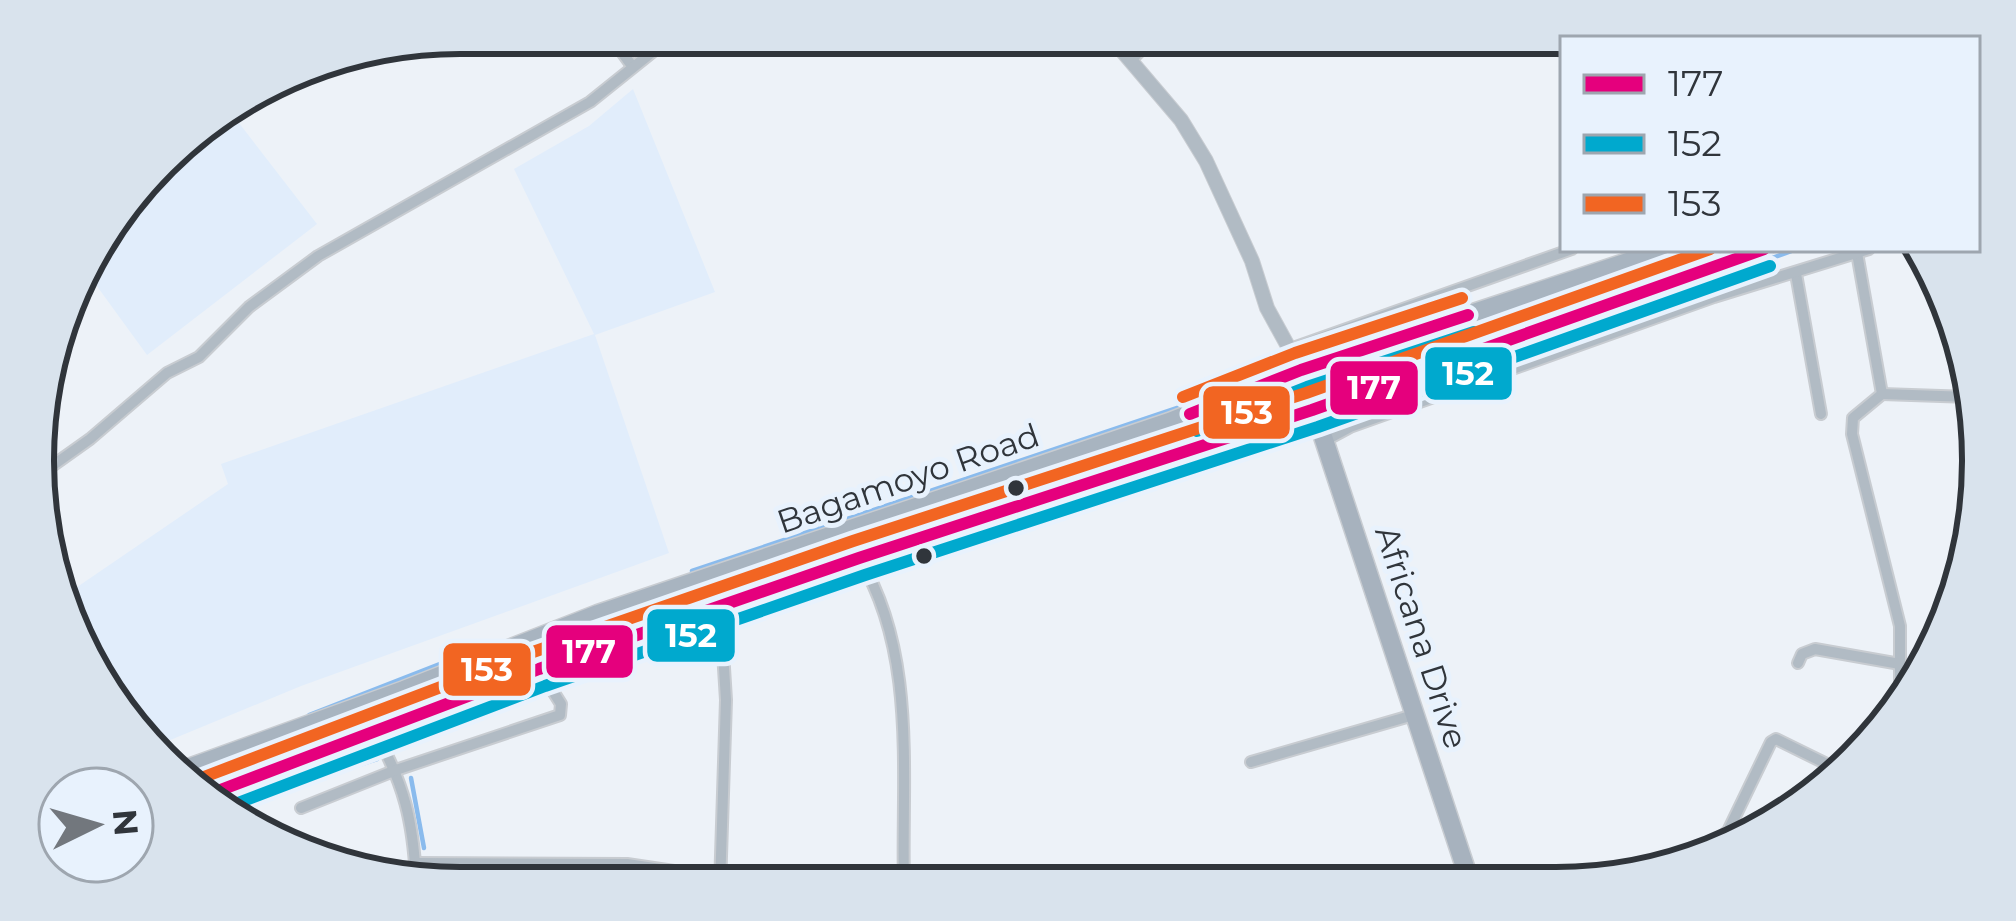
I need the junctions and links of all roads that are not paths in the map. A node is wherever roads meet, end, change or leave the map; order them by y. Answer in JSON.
{"nodes":[{"id":1,"x":1126,"y":54,"type":"edge"},
{"id":2,"x":1137,"y":54,"type":"edge"},
{"id":3,"x":624,"y":55,"type":"edge"},
{"id":4,"x":647,"y":55,"type":"edge"},
{"id":5,"x":1131,"y":60,"type":"junction"},
{"id":6,"x":632,"y":66,"type":"junction"},
{"id":7,"x":1564,"y":252,"type":"edge"},
{"id":8,"x":1658,"y":252,"type":"edge"},
{"id":9,"x":1756,"y":252,"type":"edge"},
{"id":10,"x":1860,"y":252,"type":"edge"},
{"id":11,"x":1863,"y":252,"type":"edge"},
{"id":12,"x":1796,"y":274,"type":"junction"},
{"id":13,"x":1287,"y":350,"type":"junction"},
{"id":14,"x":1301,"y":370,"type":"junction"},
{"id":15,"x":1882,"y":394,"type":"junction"},
{"id":16,"x":1957,"y":397,"type":"edge"},
{"id":17,"x":1312,"y":410,"type":"junction"},
{"id":18,"x":1821,"y":413,"type":"dead end"},
{"id":19,"x":1324,"y":441,"type":"junction"},
{"id":20,"x":54,"y":464,"type":"edge"},
{"id":21,"x":859,"y":558,"type":"junction"},
{"id":22,"x":723,"y":652,"type":"dead end"},
{"id":23,"x":1798,"y":663,"type":"dead end"},
{"id":24,"x":1900,"y":664,"type":"junction"},
{"id":25,"x":538,"y":669,"type":"junction"},
{"id":26,"x":1900,"y":674,"type":"edge"},
{"id":27,"x":1417,"y":714,"type":"junction"},
{"id":28,"x":376,"y":733,"type":"junction"},
{"id":29,"x":1251,"y":762,"type":"dead end"},
{"id":30,"x":1825,"y":763,"type":"edge"},
{"id":31,"x":193,"y":765,"type":"edge"},
{"id":32,"x":396,"y":770,"type":"junction"},
{"id":33,"x":222,"y":789,"type":"edge"},
{"id":34,"x":301,"y":808,"type":"dead end"},
{"id":35,"x":1729,"y":827,"type":"edge"},
{"id":36,"x":416,"y":862,"type":"joint"},
{"id":37,"x":643,"y":867,"type":"edge"},
{"id":38,"x":721,"y":867,"type":"edge"},
{"id":39,"x":904,"y":867,"type":"edge"},
{"id":40,"x":1465,"y":867,"type":"edge"}],
"edges":[{"from":1,"to":5,"type":"street"},
{"from":2,"to":5,"type":"street"},
{"from":3,"to":6,"type":"street"},
{"from":4,"to":6,"type":"street"},
{"from":5,"to":13,"type":"street"},
{"from":6,"to":20,"type":"street"},
{"from":7,"to":13,"type":"street"},
{"from":8,"to":14,"type":"highway","name":"Bagamoyo Road"},
{"from":9,"to":17,"type":"highway","name":"Bagamoyo Road"},
{"from":10,"to":12,"type":"street"},
{"from":11,"to":15,"type":"street"},
{"from":12,"to":18,"type":"street"},
{"from":12,"to":19,"type":"street"},
{"from":13,"to":14,"type":"street"},
{"from":14,"to":17,"type":"main road","name":"Africana Drive"},
{"from":14,"to":31,"type":"highway","name":"Bagamoyo Road"},
{"from":15,"to":16,"type":"street"},
{"from":15,"to":24,"type":"street"},
{"from":17,"to":19,"type":"main road","name":"Africana Drive"},
{"from":17,"to":21,"type":"highway","name":"Bagamoyo Road"},
{"from":19,"to":27,"type":"main road","name":"Africana Drive"},
{"from":21,"to":25,"type":"highway","name":"Bagamoyo Road"},
{"from":21,"to":39,"type":"street"},
{"from":22,"to":38,"type":"street"},
{"from":23,"to":24,"type":"street"},
{"from":24,"to":26,"type":"street"},
{"from":25,"to":28,"type":"highway","name":"Bagamoyo Road"},
{"from":25,"to":32,"type":"street"},
{"from":27,"to":29,"type":"street"},
{"from":27,"to":40,"type":"main road","name":"Africana Drive"},
{"from":28,"to":32,"type":"street"},
{"from":28,"to":33,"type":"highway","name":"Bagamoyo Road"},
{"from":30,"to":35,"type":"street"},
{"from":32,"to":34,"type":"street"},
{"from":32,"to":36,"type":"street"},
{"from":36,"to":37,"type":"street"}]}
